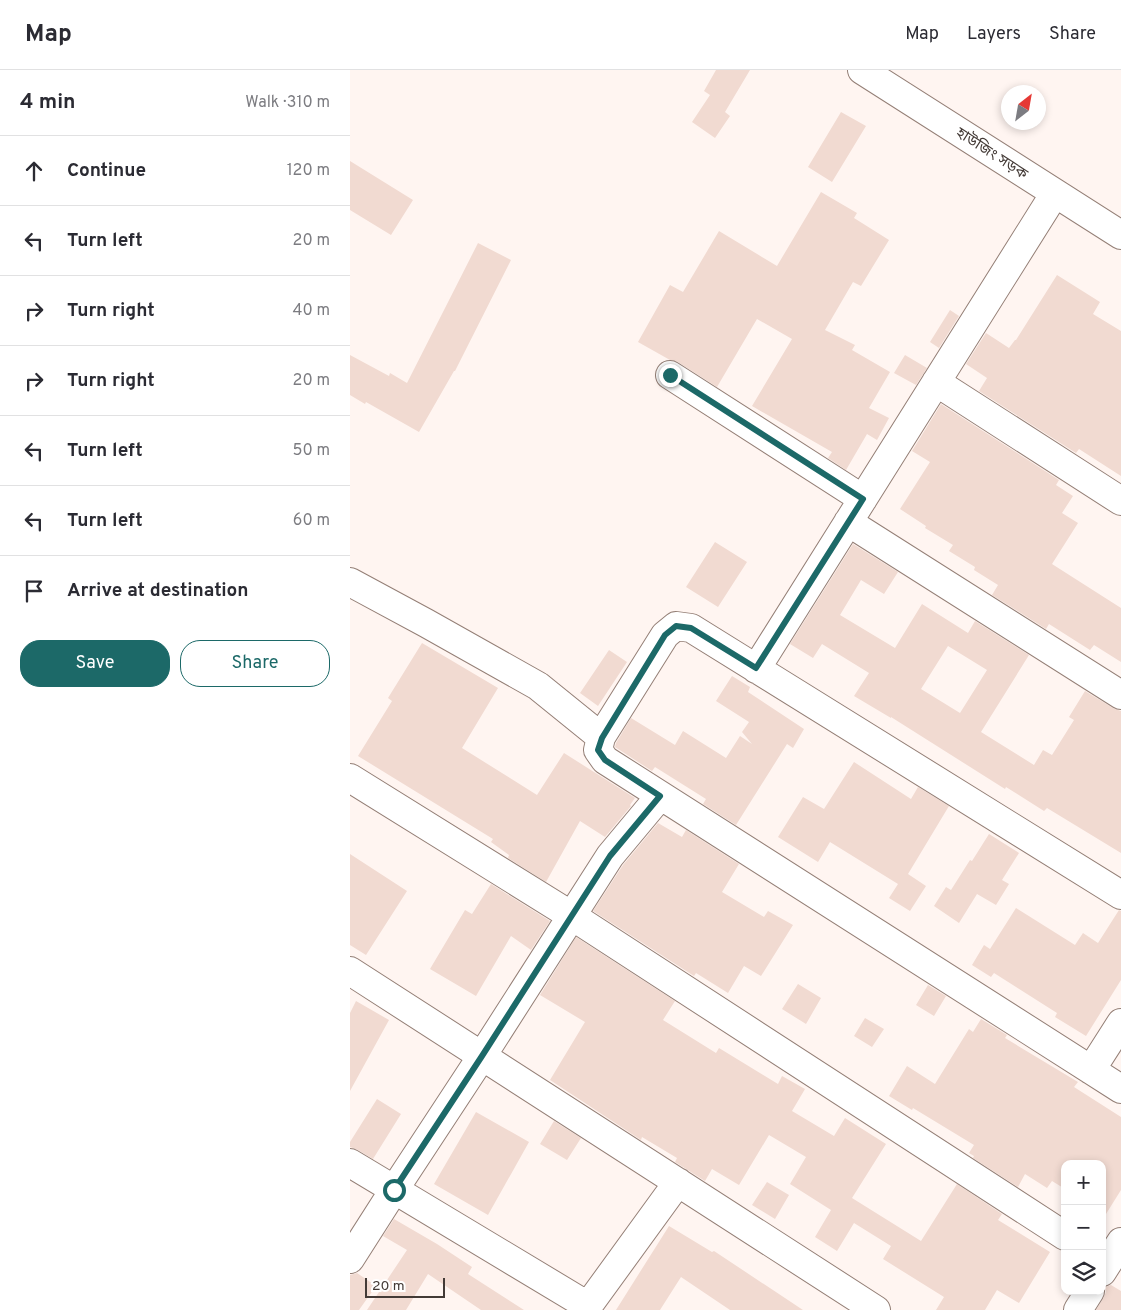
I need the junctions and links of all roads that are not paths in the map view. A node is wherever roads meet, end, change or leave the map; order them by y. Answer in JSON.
{"nodes":[{"id":1,"x":862,"y":70,"type":"edge"},
{"id":2,"x":1055,"y":193,"type":"junction"},
{"id":3,"x":1121,"y":235,"type":"edge"},
{"id":4,"x":670,"y":375,"type":"dead end"},
{"id":5,"x":936,"y":382,"type":"junction"},
{"id":6,"x":863,"y":499,"type":"junction"},
{"id":7,"x":1121,"y":501,"type":"edge"},
{"id":8,"x":848,"y":522,"type":"junction"},
{"id":9,"x":350,"y":582,"type":"edge"},
{"id":10,"x":756,"y":668,"type":"junction"},
{"id":11,"x":1121,"y":694,"type":"edge"},
{"id":12,"x":602,"y":738,"type":"junction"},
{"id":13,"x":350,"y":778,"type":"edge"},
{"id":14,"x":660,"y":796,"type":"junction"},
{"id":15,"x":1121,"y":895,"type":"edge"},
{"id":16,"x":572,"y":916,"type":"junction"},
{"id":17,"x":350,"y":971,"type":"edge"},
{"id":18,"x":1121,"y":1023,"type":"edge"},
{"id":19,"x":482,"y":1056,"type":"junction"},
{"id":20,"x":1091,"y":1070,"type":"junction"},
{"id":21,"x":1121,"y":1089,"type":"edge"},
{"id":22,"x":350,"y":1163,"type":"edge"},
{"id":23,"x":678,"y":1182,"type":"junction"},
{"id":24,"x":394,"y":1190,"type":"junction"},
{"id":25,"x":1061,"y":1233,"type":"edge"},
{"id":26,"x":350,"y":1259,"type":"edge"},
{"id":27,"x":1087,"y":1295,"type":"edge"},
{"id":28,"x":586,"y":1308,"type":"edge"},
{"id":29,"x":876,"y":1310,"type":"edge"},
{"id":30,"x":1078,"y":1310,"type":"edge"}],
"edges":[{"from":1,"to":2,"type":"street","name":"হাউজিং সড়ক"},
{"from":2,"to":3,"type":"street","name":"হাউজিং সড়ক"},
{"from":2,"to":5,"type":"street"},
{"from":4,"to":6,"type":"street"},
{"from":5,"to":6,"type":"street"},
{"from":5,"to":7,"type":"street"},
{"from":6,"to":8,"type":"street"},
{"from":8,"to":10,"type":"street"},
{"from":8,"to":11,"type":"street"},
{"from":9,"to":12,"type":"street"},
{"from":10,"to":12,"type":"street"},
{"from":10,"to":15,"type":"street"},
{"from":12,"to":14,"type":"street"},
{"from":13,"to":16,"type":"street"},
{"from":14,"to":16,"type":"street"},
{"from":14,"to":20,"type":"street"},
{"from":16,"to":19,"type":"street"},
{"from":16,"to":25,"type":"street"},
{"from":17,"to":19,"type":"street"},
{"from":18,"to":20,"type":"street"},
{"from":19,"to":23,"type":"street"},
{"from":19,"to":24,"type":"street"},
{"from":20,"to":21,"type":"street"},
{"from":22,"to":24,"type":"street"},
{"from":23,"to":28,"type":"street"},
{"from":23,"to":29,"type":"street"},
{"from":24,"to":26,"type":"street"},
{"from":24,"to":28,"type":"street"},
{"from":27,"to":30,"type":"street"}]}
